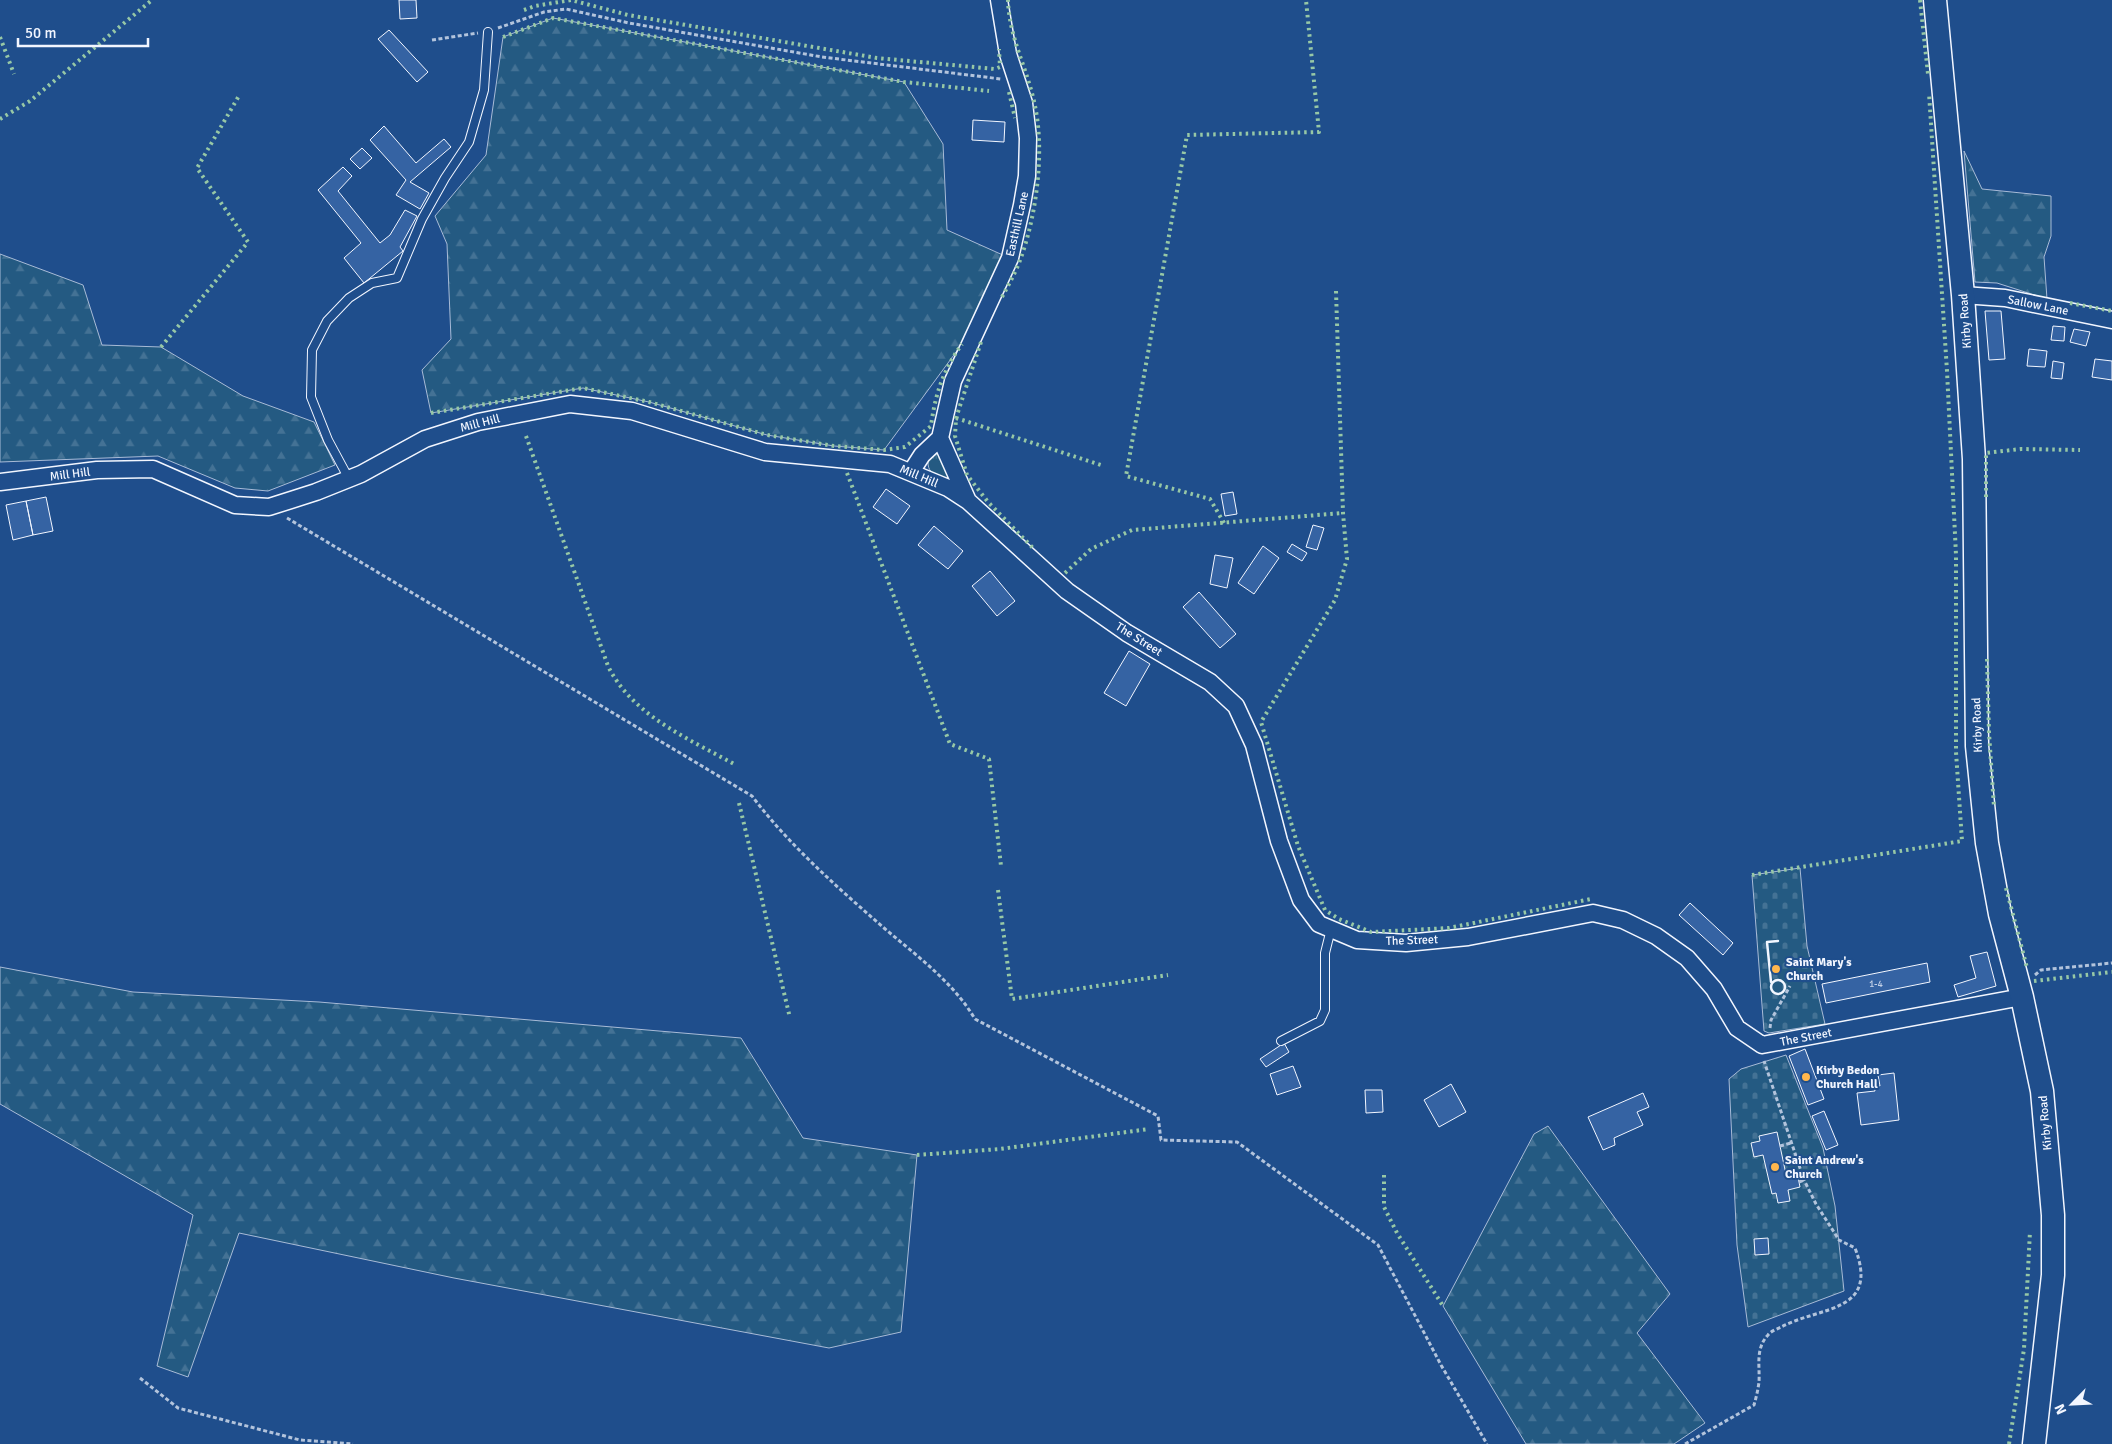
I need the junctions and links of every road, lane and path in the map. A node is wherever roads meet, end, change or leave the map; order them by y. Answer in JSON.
{"nodes":[{"id":1,"x":999,"y":0,"type":"edge"},
{"id":2,"x":1935,"y":0,"type":"edge"},
{"id":3,"x":488,"y":32,"type":"junction"},
{"id":4,"x":432,"y":40,"type":"dead end"},
{"id":5,"x":1016,"y":81,"type":"junction"},
{"id":6,"x":1963,"y":295,"type":"junction"},
{"id":7,"x":2112,"y":320,"type":"edge"},
{"id":8,"x":940,"y":438,"type":"junction"},
{"id":9,"x":911,"y":472,"type":"junction"},
{"id":10,"x":350,"y":479,"type":"junction"},
{"id":11,"x":0,"y":482,"type":"edge"},
{"id":12,"x":968,"y":501,"type":"junction"},
{"id":13,"x":269,"y":507,"type":"junction"},
{"id":14,"x":1331,"y":929,"type":"junction"},
{"id":15,"x":2112,"y":963,"type":"edge"},
{"id":16,"x":1790,"y":986,"type":"dead end"},
{"id":17,"x":2020,"y":989,"type":"junction"},
{"id":18,"x":1281,"y":1041,"type":"dead end"},
{"id":19,"x":1766,"y":1044,"type":"junction"},
{"id":20,"x":1791,"y":1143,"type":"junction"},
{"id":21,"x":1780,"y":1146,"type":"dead end"},
{"id":22,"x":1804,"y":1180,"type":"junction"},
{"id":23,"x":1799,"y":1182,"type":"dead end"},
{"id":24,"x":140,"y":1378,"type":"dead end"},
{"id":25,"x":353,"y":1444,"type":"edge"},
{"id":26,"x":1487,"y":1444,"type":"edge"},
{"id":27,"x":1685,"y":1444,"type":"edge"},
{"id":28,"x":2034,"y":1444,"type":"edge"}],
"edges":[{"from":1,"to":5,"type":"street","name":"Easthill Lane"},
{"from":2,"to":6,"type":"street","name":"Kirby Road"},
{"from":3,"to":4,"type":"path"},
{"from":3,"to":5,"type":"path"},
{"from":3,"to":10,"type":"lane"},
{"from":5,"to":8,"type":"street","name":"Easthill Lane"},
{"from":6,"to":7,"type":"street","name":"Sallow Lane"},
{"from":6,"to":17,"type":"street","name":"Kirby Road"},
{"from":8,"to":9,"type":"street"},
{"from":8,"to":12,"type":"street"},
{"from":9,"to":10,"type":"street","name":"Mill Hill"},
{"from":9,"to":12,"type":"street","name":"Mill Hill"},
{"from":10,"to":13,"type":"street","name":"Mill Hill"},
{"from":11,"to":13,"type":"street","name":"Mill Hill"},
{"from":12,"to":14,"type":"street","name":"The Street"},
{"from":13,"to":26,"type":"path"},
{"from":14,"to":18,"type":"lane"},
{"from":14,"to":19,"type":"street","name":"The Street"},
{"from":15,"to":17,"type":"path"},
{"from":16,"to":19,"type":"path"},
{"from":17,"to":19,"type":"street","name":"The Street"},
{"from":17,"to":28,"type":"street","name":"Kirby Road"},
{"from":19,"to":20,"type":"path"},
{"from":20,"to":21,"type":"path"},
{"from":20,"to":22,"type":"path"},
{"from":22,"to":23,"type":"path"},
{"from":22,"to":27,"type":"path"},
{"from":24,"to":25,"type":"path"}]}
